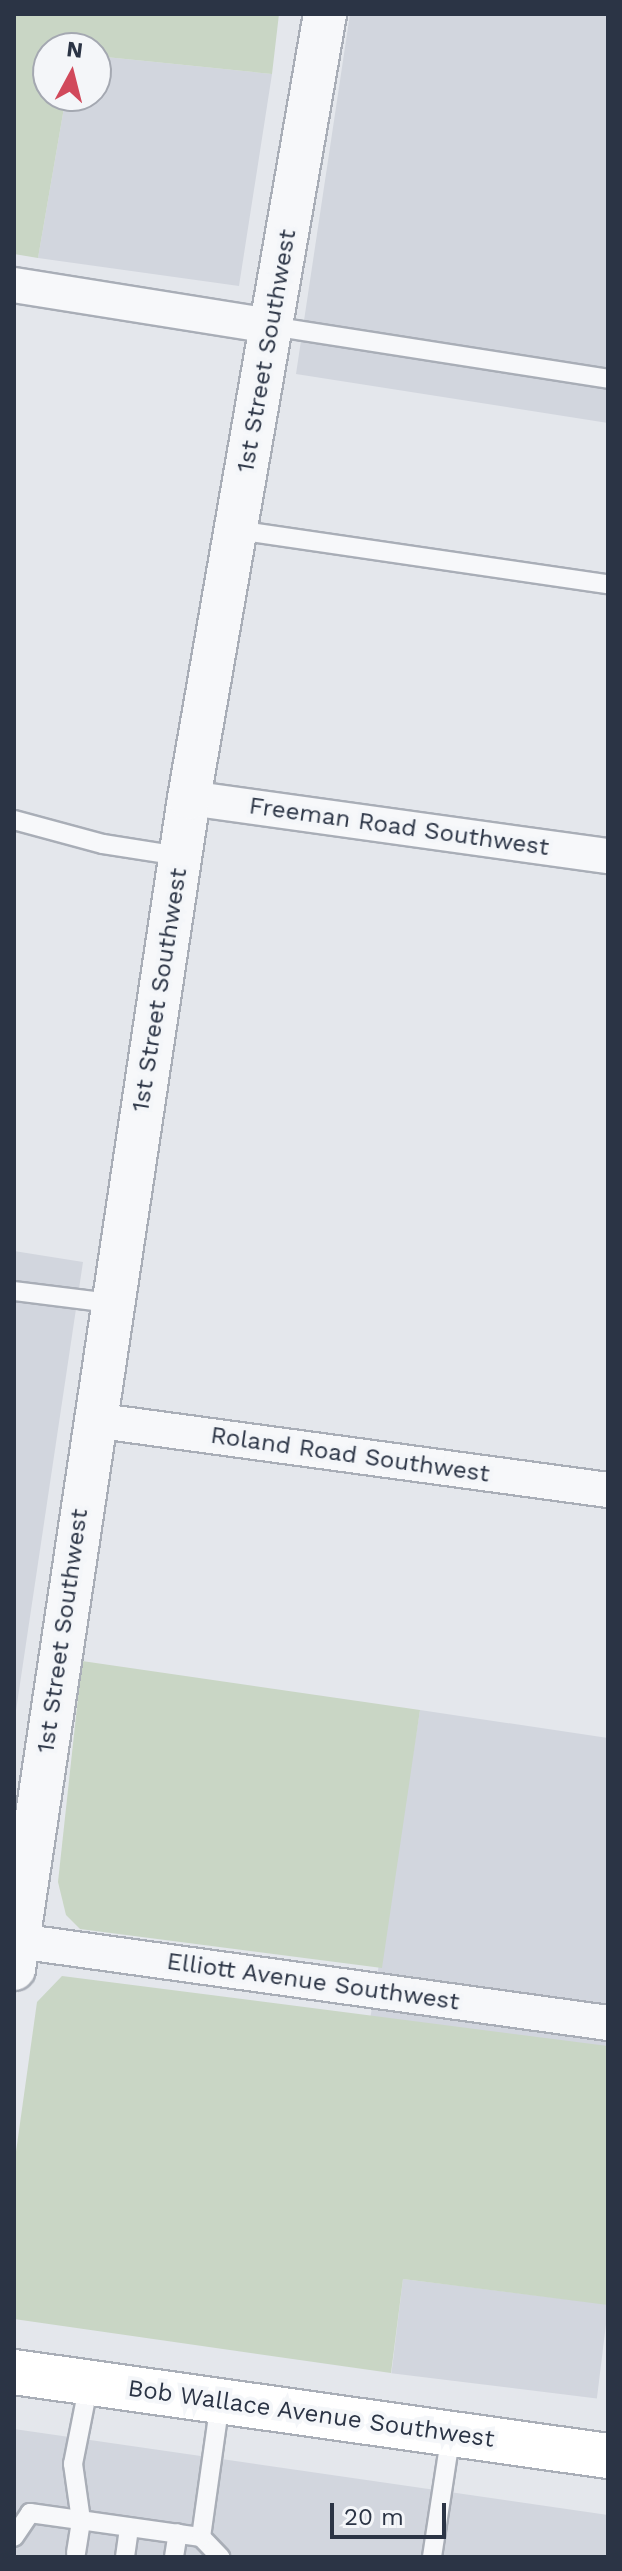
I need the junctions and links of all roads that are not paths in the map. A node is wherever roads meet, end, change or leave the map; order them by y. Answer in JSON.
{"nodes":[{"id":1,"x":325,"y":14,"type":"edge"},
{"id":2,"x":14,"y":285,"type":"edge"},
{"id":3,"x":271,"y":326,"type":"junction"},
{"id":4,"x":608,"y":379,"type":"edge"},
{"id":5,"x":236,"y":530,"type":"junction"},
{"id":6,"x":608,"y":584,"type":"edge"},
{"id":7,"x":189,"y":798,"type":"junction"},
{"id":8,"x":14,"y":820,"type":"edge"},
{"id":9,"x":180,"y":856,"type":"junction"},
{"id":10,"x":608,"y":856,"type":"edge"},
{"id":11,"x":14,"y":1291,"type":"edge"},
{"id":12,"x":111,"y":1303,"type":"junction"},
{"id":13,"x":93,"y":1420,"type":"junction"},
{"id":14,"x":608,"y":1490,"type":"edge"},
{"id":15,"x":16,"y":1955,"type":"edge"},
{"id":16,"x":608,"y":2023,"type":"edge"},
{"id":17,"x":14,"y":2372,"type":"edge"},
{"id":18,"x":89,"y":2383,"type":"junction"},
{"id":19,"x":220,"y":2400,"type":"junction"},
{"id":20,"x":451,"y":2433,"type":"junction"},
{"id":21,"x":608,"y":2456,"type":"edge"},
{"id":22,"x":81,"y":2520,"type":"junction"},
{"id":23,"x":129,"y":2527,"type":"junction"},
{"id":24,"x":178,"y":2533,"type":"junction"},
{"id":25,"x":14,"y":2537,"type":"edge"},
{"id":26,"x":201,"y":2537,"type":"junction"},
{"id":27,"x":76,"y":2553,"type":"dead end"},
{"id":28,"x":125,"y":2557,"type":"edge"},
{"id":29,"x":174,"y":2557,"type":"edge"},
{"id":30,"x":220,"y":2557,"type":"edge"},
{"id":31,"x":432,"y":2557,"type":"edge"}],
"edges":[{"from":1,"to":3,"type":"street","name":"1st Street Southwest"},
{"from":2,"to":3,"type":"street"},
{"from":3,"to":4,"type":"lane"},
{"from":3,"to":5,"type":"street","name":"1st Street Southwest"},
{"from":5,"to":6,"type":"lane"},
{"from":5,"to":7,"type":"street","name":"1st Street Southwest"},
{"from":7,"to":9,"type":"street","name":"1st Street Southwest"},
{"from":7,"to":10,"type":"street","name":"Freeman Road Southwest"},
{"from":8,"to":9,"type":"lane"},
{"from":9,"to":12,"type":"street","name":"1st Street Southwest"},
{"from":11,"to":12,"type":"lane"},
{"from":12,"to":13,"type":"street","name":"1st Street Southwest"},
{"from":13,"to":14,"type":"street","name":"Roland Road Southwest"},
{"from":13,"to":15,"type":"street","name":"1st Street Southwest"},
{"from":15,"to":16,"type":"street","name":"Elliott Avenue Southwest"},
{"from":17,"to":18,"type":"main road","name":"Bob Wallace Avenue Southwest"},
{"from":18,"to":19,"type":"main road","name":"Bob Wallace Avenue Southwest"},
{"from":18,"to":22,"type":"lane"},
{"from":19,"to":20,"type":"main road","name":"Bob Wallace Avenue Southwest"},
{"from":19,"to":26,"type":"lane"},
{"from":20,"to":21,"type":"main road","name":"Bob Wallace Avenue Southwest"},
{"from":20,"to":31,"type":"lane"},
{"from":22,"to":23,"type":"lane"},
{"from":22,"to":25,"type":"lane"},
{"from":22,"to":27,"type":"lane"},
{"from":23,"to":24,"type":"lane"},
{"from":23,"to":28,"type":"lane"},
{"from":24,"to":26,"type":"lane"},
{"from":24,"to":29,"type":"lane"},
{"from":26,"to":30,"type":"lane"}]}
